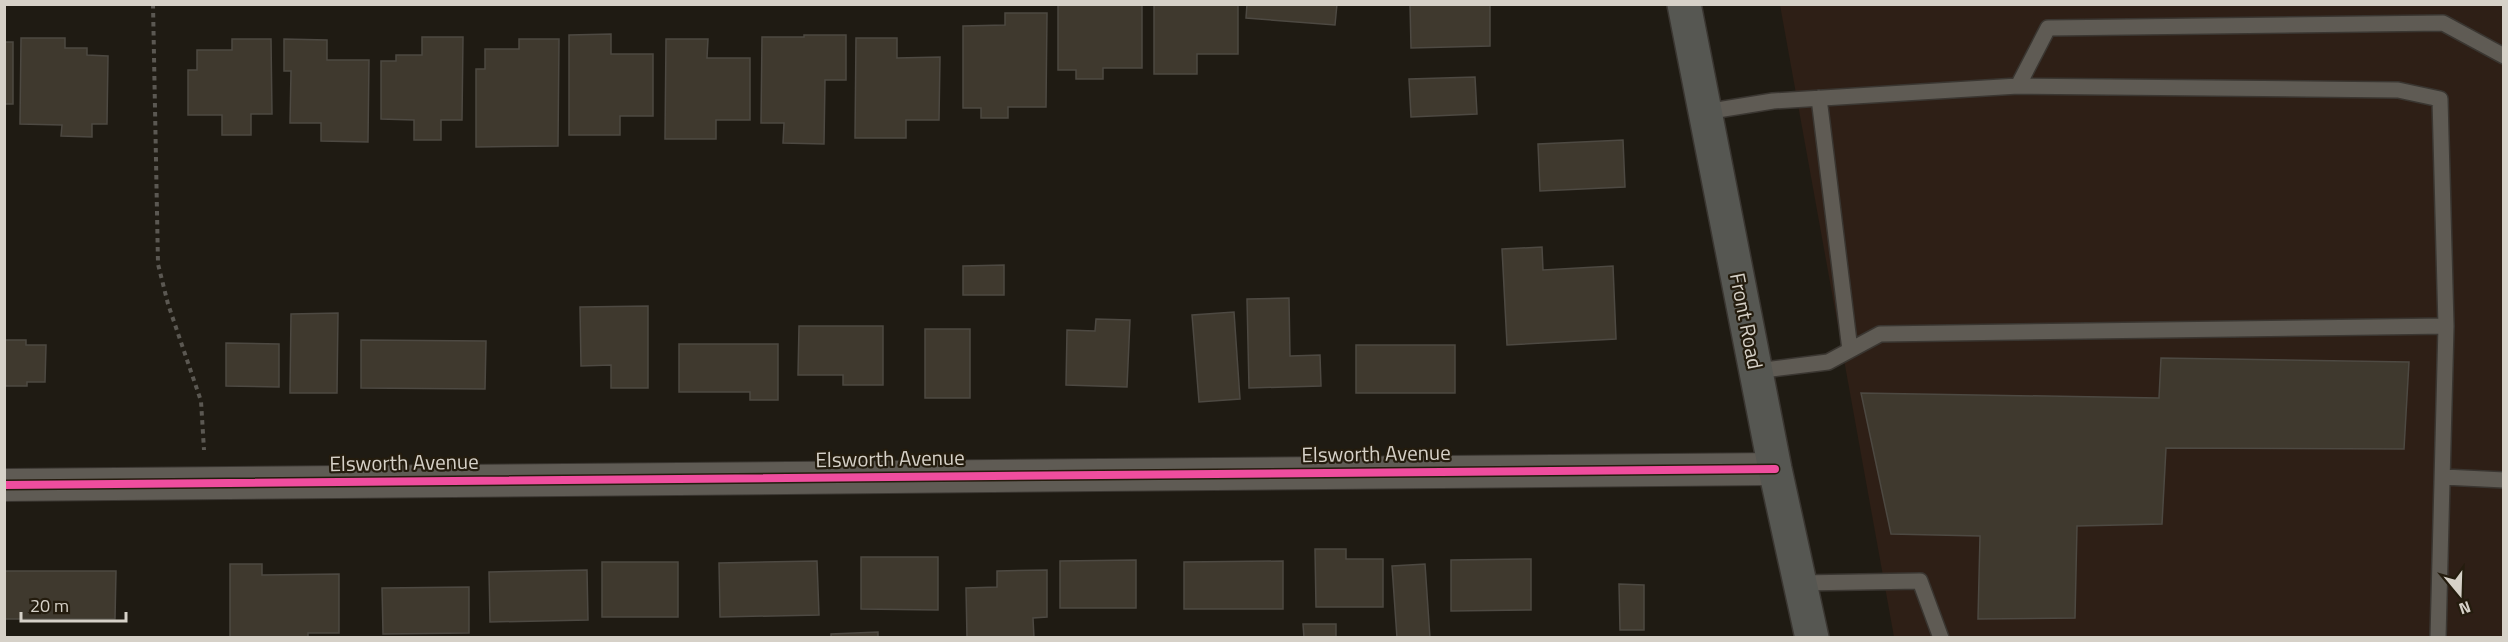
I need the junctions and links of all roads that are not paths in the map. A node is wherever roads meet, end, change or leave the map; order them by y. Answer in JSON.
{"nodes":[{"id":1,"x":1684,"y":4,"type":"edge"},
{"id":2,"x":2504,"y":56,"type":"edge"},
{"id":3,"x":2018,"y":86,"type":"junction"},
{"id":4,"x":1819,"y":98,"type":"junction"},
{"id":5,"x":1705,"y":112,"type":"junction"},
{"id":6,"x":2446,"y":326,"type":"junction"},
{"id":7,"x":1850,"y":350,"type":"junction"},
{"id":8,"x":1756,"y":371,"type":"junction"},
{"id":9,"x":1775,"y":469,"type":"junction"},
{"id":10,"x":2444,"y":477,"type":"junction"},
{"id":11,"x":2504,"y":480,"type":"edge"},
{"id":12,"x":4,"y":485,"type":"edge"},
{"id":13,"x":1800,"y":583,"type":"junction"},
{"id":14,"x":1812,"y":638,"type":"edge"},
{"id":15,"x":1941,"y":638,"type":"edge"},
{"id":16,"x":2438,"y":638,"type":"edge"}],
"edges":[{"from":1,"to":5,"type":"main road","name":"Front Road"},
{"from":2,"to":3,"type":"lane"},
{"from":3,"to":4,"type":"lane"},
{"from":3,"to":6,"type":"lane"},
{"from":4,"to":5,"type":"lane"},
{"from":4,"to":7,"type":"lane"},
{"from":5,"to":8,"type":"main road","name":"Front Road"},
{"from":6,"to":7,"type":"lane"},
{"from":6,"to":10,"type":"lane"},
{"from":7,"to":8,"type":"lane"},
{"from":8,"to":9,"type":"main road","name":"Front Road"},
{"from":9,"to":12,"type":"street","name":"Elsworth Avenue"},
{"from":9,"to":13,"type":"main road","name":"Front Road"},
{"from":10,"to":11,"type":"lane"},
{"from":10,"to":16,"type":"lane"},
{"from":13,"to":14,"type":"main road","name":"Front Road"},
{"from":13,"to":15,"type":"lane"}]}
